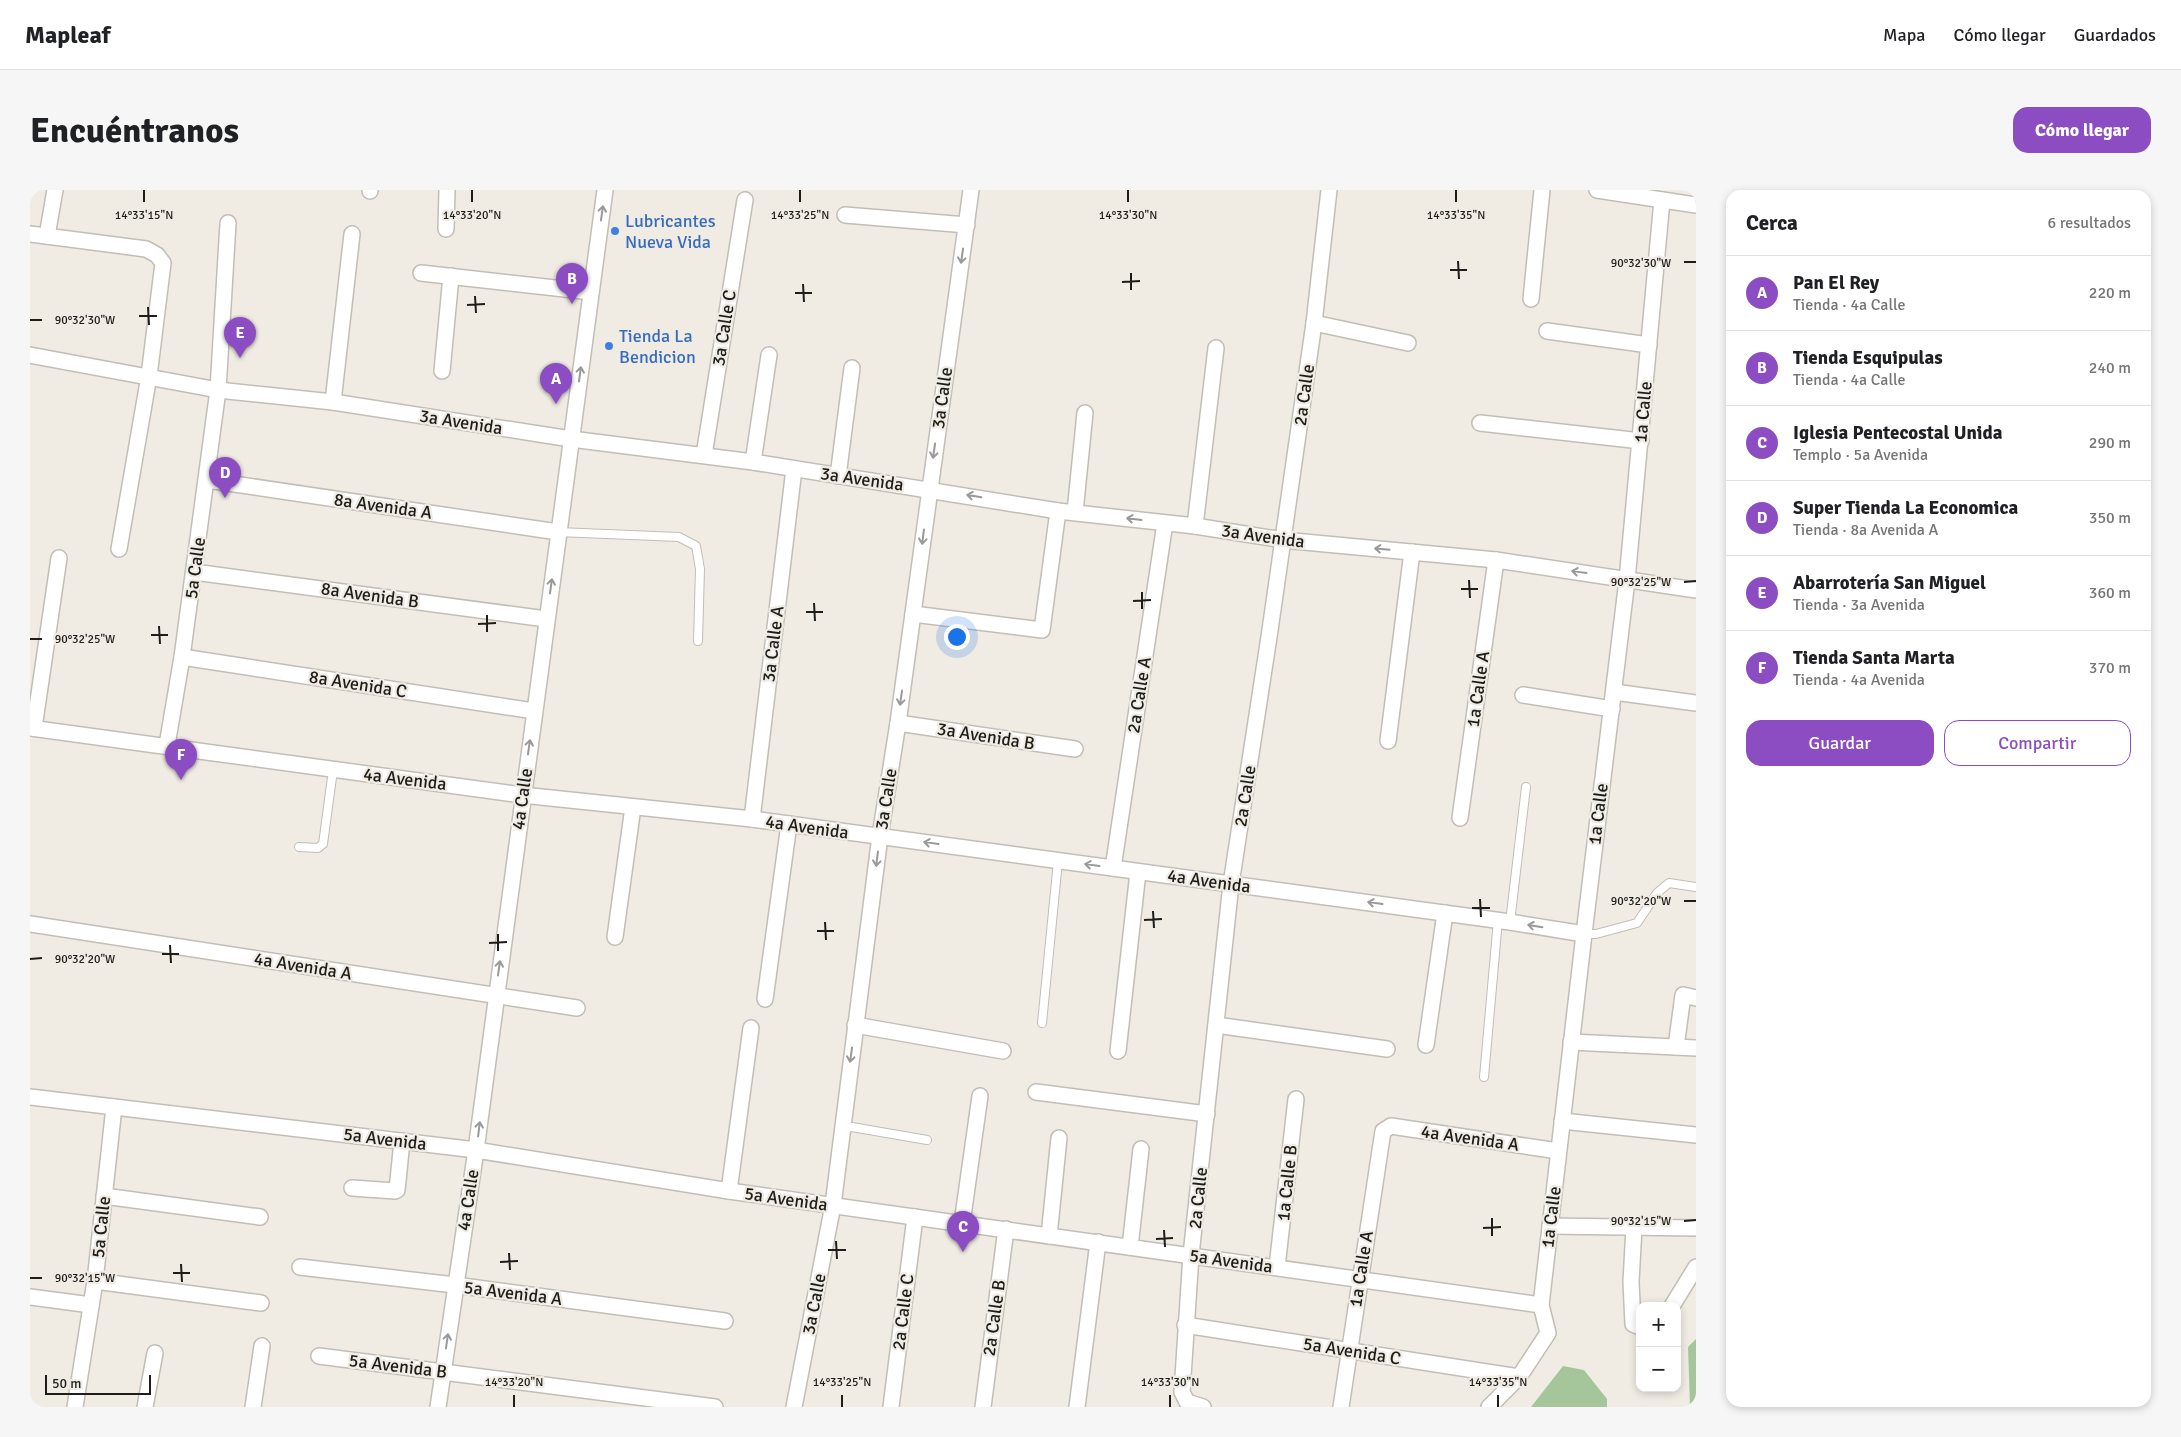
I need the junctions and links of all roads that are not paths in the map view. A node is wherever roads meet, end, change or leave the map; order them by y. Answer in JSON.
{"nodes":[{"id":1,"x":55,"y":190,"type":"edge"},
{"id":2,"x":447,"y":190,"type":"edge"},
{"id":3,"x":605,"y":190,"type":"edge"},
{"id":4,"x":972,"y":190,"type":"edge"},
{"id":5,"x":1329,"y":190,"type":"edge"},
{"id":6,"x":1542,"y":190,"type":"edge"},
{"id":7,"x":1597,"y":190,"type":"edge"},
{"id":8,"x":745,"y":200,"type":"dead end"},
{"id":9,"x":1662,"y":200,"type":"junction"},
{"id":10,"x":1696,"y":205,"type":"edge"},
{"id":11,"x":845,"y":215,"type":"dead end"},
{"id":12,"x":228,"y":223,"type":"dead end"},
{"id":13,"x":967,"y":225,"type":"junction"},
{"id":14,"x":446,"y":229,"type":"dead end"},
{"id":15,"x":30,"y":234,"type":"edge"},
{"id":16,"x":352,"y":234,"type":"dead end"},
{"id":17,"x":47,"y":236,"type":"junction"},
{"id":18,"x":421,"y":273,"type":"dead end"},
{"id":19,"x":451,"y":276,"type":"junction"},
{"id":20,"x":591,"y":292,"type":"junction"},
{"id":21,"x":1531,"y":299,"type":"dead end"},
{"id":22,"x":1314,"y":323,"type":"junction"},
{"id":23,"x":1546,"y":331,"type":"dead end"},
{"id":24,"x":1408,"y":343,"type":"dead end"},
{"id":25,"x":1649,"y":346,"type":"junction"},
{"id":26,"x":1216,"y":348,"type":"dead end"},
{"id":27,"x":30,"y":355,"type":"edge"},
{"id":28,"x":769,"y":355,"type":"dead end"},
{"id":29,"x":852,"y":368,"type":"dead end"},
{"id":30,"x":442,"y":372,"type":"dead end"},
{"id":31,"x":150,"y":376,"type":"junction"},
{"id":32,"x":218,"y":390,"type":"junction"},
{"id":33,"x":333,"y":402,"type":"junction"},
{"id":34,"x":1085,"y":412,"type":"dead end"},
{"id":35,"x":1480,"y":423,"type":"dead end"},
{"id":36,"x":571,"y":439,"type":"junction"},
{"id":37,"x":1641,"y":441,"type":"junction"},
{"id":38,"x":704,"y":455,"type":"junction"},
{"id":39,"x":753,"y":462,"type":"junction"},
{"id":40,"x":794,"y":469,"type":"junction"},
{"id":41,"x":838,"y":476,"type":"junction"},
{"id":42,"x":207,"y":480,"type":"junction"},
{"id":43,"x":929,"y":489,"type":"junction"},
{"id":44,"x":1058,"y":510,"type":"junction"},
{"id":45,"x":1075,"y":512,"type":"junction"},
{"id":46,"x":1165,"y":523,"type":"junction"},
{"id":47,"x":1195,"y":526,"type":"junction"},
{"id":48,"x":558,"y":532,"type":"junction"},
{"id":49,"x":1283,"y":540,"type":"junction"},
{"id":50,"x":119,"y":549,"type":"dead end"},
{"id":51,"x":1412,"y":552,"type":"junction"},
{"id":52,"x":60,"y":558,"type":"dead end"},
{"id":53,"x":1496,"y":560,"type":"junction"},
{"id":54,"x":194,"y":572,"type":"junction"},
{"id":55,"x":1628,"y":580,"type":"junction"},
{"id":56,"x":1696,"y":590,"type":"edge"},
{"id":57,"x":913,"y":614,"type":"junction"},
{"id":58,"x":546,"y":619,"type":"junction"},
{"id":59,"x":698,"y":641,"type":"dead end"},
{"id":60,"x":182,"y":657,"type":"junction"},
{"id":61,"x":1614,"y":692,"type":"junction"},
{"id":62,"x":1523,"y":695,"type":"dead end"},
{"id":63,"x":1696,"y":702,"type":"edge"},
{"id":64,"x":1612,"y":709,"type":"junction"},
{"id":65,"x":534,"y":711,"type":"junction"},
{"id":66,"x":898,"y":723,"type":"junction"},
{"id":67,"x":32,"y":728,"type":"edge"},
{"id":68,"x":1388,"y":741,"type":"dead end"},
{"id":69,"x":167,"y":745,"type":"junction"},
{"id":70,"x":1075,"y":749,"type":"dead end"},
{"id":71,"x":333,"y":770,"type":"junction"},
{"id":72,"x":1526,"y":787,"type":"dead end"},
{"id":73,"x":522,"y":795,"type":"junction"},
{"id":74,"x":633,"y":807,"type":"junction"},
{"id":75,"x":1460,"y":818,"type":"dead end"},
{"id":76,"x":752,"y":819,"type":"junction"},
{"id":77,"x":788,"y":824,"type":"junction"},
{"id":78,"x":880,"y":836,"type":"junction"},
{"id":79,"x":299,"y":847,"type":"dead end"},
{"id":80,"x":1058,"y":861,"type":"junction"},
{"id":81,"x":1113,"y":868,"type":"junction"},
{"id":82,"x":1138,"y":872,"type":"junction"},
{"id":83,"x":1232,"y":884,"type":"junction"},
{"id":84,"x":1696,"y":887,"type":"edge"},
{"id":85,"x":1445,"y":913,"type":"junction"},
{"id":86,"x":1504,"y":921,"type":"junction"},
{"id":87,"x":30,"y":924,"type":"edge"},
{"id":88,"x":1584,"y":934,"type":"junction"},
{"id":89,"x":615,"y":937,"type":"dead end"},
{"id":90,"x":496,"y":996,"type":"junction"},
{"id":91,"x":1690,"y":996,"type":"edge"},
{"id":92,"x":765,"y":999,"type":"dead end"},
{"id":93,"x":576,"y":1008,"type":"dead end"},
{"id":94,"x":1042,"y":1023,"type":"dead end"},
{"id":95,"x":855,"y":1025,"type":"junction"},
{"id":96,"x":1216,"y":1025,"type":"junction"},
{"id":97,"x":751,"y":1028,"type":"dead end"},
{"id":98,"x":1571,"y":1042,"type":"junction"},
{"id":99,"x":1426,"y":1045,"type":"dead end"},
{"id":100,"x":1676,"y":1047,"type":"junction"},
{"id":101,"x":1696,"y":1048,"type":"edge"},
{"id":102,"x":1387,"y":1049,"type":"dead end"},
{"id":103,"x":1003,"y":1051,"type":"dead end"},
{"id":104,"x":1118,"y":1051,"type":"dead end"},
{"id":105,"x":1484,"y":1077,"type":"dead end"},
{"id":106,"x":1036,"y":1092,"type":"dead end"},
{"id":107,"x":980,"y":1096,"type":"dead end"},
{"id":108,"x":30,"y":1097,"type":"edge"},
{"id":109,"x":1296,"y":1099,"type":"dead end"},
{"id":110,"x":114,"y":1106,"type":"junction"},
{"id":111,"x":1207,"y":1114,"type":"junction"},
{"id":112,"x":1562,"y":1121,"type":"junction"},
{"id":113,"x":842,"y":1128,"type":"junction"},
{"id":114,"x":1383,"y":1131,"type":"joint"},
{"id":115,"x":1696,"y":1135,"type":"edge"},
{"id":116,"x":1060,"y":1138,"type":"dead end"},
{"id":117,"x":927,"y":1140,"type":"dead end"},
{"id":118,"x":402,"y":1141,"type":"junction"},
{"id":119,"x":1141,"y":1149,"type":"dead end"},
{"id":120,"x":476,"y":1150,"type":"junction"},
{"id":121,"x":1558,"y":1151,"type":"junction"},
{"id":122,"x":352,"y":1188,"type":"dead end"},
{"id":123,"x":729,"y":1191,"type":"junction"},
{"id":124,"x":104,"y":1196,"type":"junction"},
{"id":125,"x":832,"y":1205,"type":"junction"},
{"id":126,"x":260,"y":1217,"type":"dead end"},
{"id":127,"x":915,"y":1217,"type":"junction"},
{"id":128,"x":962,"y":1223,"type":"junction"},
{"id":129,"x":1550,"y":1226,"type":"junction"},
{"id":130,"x":1634,"y":1227,"type":"junction"},
{"id":131,"x":1696,"y":1228,"type":"edge"},
{"id":132,"x":1006,"y":1230,"type":"junction"},
{"id":133,"x":1049,"y":1236,"type":"junction"},
{"id":134,"x":1098,"y":1242,"type":"junction"},
{"id":135,"x":1130,"y":1247,"type":"junction"},
{"id":136,"x":1191,"y":1256,"type":"junction"},
{"id":137,"x":1277,"y":1267,"type":"junction"},
{"id":138,"x":300,"y":1268,"type":"dead end"},
{"id":139,"x":1696,"y":1268,"type":"edge"},
{"id":140,"x":1359,"y":1279,"type":"junction"},
{"id":141,"x":95,"y":1281,"type":"junction"},
{"id":142,"x":455,"y":1285,"type":"junction"},
{"id":143,"x":30,"y":1296,"type":"edge"},
{"id":144,"x":1675,"y":1302,"type":"edge"},
{"id":145,"x":261,"y":1303,"type":"dead end"},
{"id":146,"x":91,"y":1305,"type":"junction"},
{"id":147,"x":1541,"y":1305,"type":"junction"},
{"id":148,"x":1636,"y":1318,"type":"edge"},
{"id":149,"x":725,"y":1321,"type":"dead end"},
{"id":150,"x":1185,"y":1325,"type":"junction"},
{"id":151,"x":262,"y":1346,"type":"dead end"},
{"id":152,"x":1349,"y":1351,"type":"junction"},
{"id":153,"x":154,"y":1353,"type":"dead end"},
{"id":154,"x":319,"y":1356,"type":"dead end"},
{"id":155,"x":443,"y":1372,"type":"junction"},
{"id":156,"x":1519,"y":1377,"type":"junction"},
{"id":157,"x":75,"y":1407,"type":"edge"},
{"id":158,"x":145,"y":1407,"type":"edge"},
{"id":159,"x":253,"y":1407,"type":"edge"},
{"id":160,"x":438,"y":1407,"type":"edge"},
{"id":161,"x":715,"y":1407,"type":"edge"},
{"id":162,"x":794,"y":1407,"type":"edge"},
{"id":163,"x":891,"y":1407,"type":"edge"},
{"id":164,"x":982,"y":1407,"type":"edge"},
{"id":165,"x":1077,"y":1407,"type":"edge"},
{"id":166,"x":1204,"y":1407,"type":"edge"},
{"id":167,"x":1341,"y":1407,"type":"edge"},
{"id":168,"x":1489,"y":1407,"type":"edge"}],
"edges":[{"from":1,"to":17,"type":"street"},
{"from":2,"to":14,"type":"street"},
{"from":20,"to":3,"type":"street","name":"4a Calle","one_way":true},
{"from":4,"to":13,"type":"street","name":"3a Calle"},
{"from":5,"to":22,"type":"street","name":"2a Calle"},
{"from":6,"to":21,"type":"street"},
{"from":7,"to":9,"type":"street"},
{"from":8,"to":38,"type":"street","name":"3a Calle C"},
{"from":9,"to":10,"type":"street"},
{"from":9,"to":25,"type":"street","name":"1a Calle"},
{"from":11,"to":13,"type":"street"},
{"from":12,"to":32,"type":"street","name":"5a Calle"},
{"from":13,"to":43,"type":"street","name":"3a Calle","one_way":true},
{"from":15,"to":17,"type":"street"},
{"from":16,"to":33,"type":"street"},
{"from":17,"to":31,"type":"street"},
{"from":18,"to":19,"type":"street"},
{"from":19,"to":20,"type":"street"},
{"from":19,"to":30,"type":"street"},
{"from":36,"to":20,"type":"street","name":"4a Calle","one_way":true},
{"from":22,"to":24,"type":"street"},
{"from":22,"to":49,"type":"street","name":"2a Calle"},
{"from":23,"to":25,"type":"street"},
{"from":25,"to":37,"type":"street","name":"1a Calle"},
{"from":26,"to":47,"type":"street"},
{"from":27,"to":31,"type":"street","name":"3a Avenida"},
{"from":28,"to":39,"type":"street"},
{"from":29,"to":41,"type":"street"},
{"from":31,"to":32,"type":"street","name":"3a Avenida"},
{"from":31,"to":50,"type":"street"},
{"from":32,"to":33,"type":"street","name":"3a Avenida"},
{"from":32,"to":42,"type":"street","name":"5a Calle"},
{"from":33,"to":36,"type":"street","name":"3a Avenida"},
{"from":34,"to":45,"type":"street"},
{"from":35,"to":37,"type":"street"},
{"from":36,"to":38,"type":"street","name":"3a Avenida"},
{"from":36,"to":48,"type":"street","name":"4a Calle"},
{"from":37,"to":55,"type":"street","name":"1a Calle"},
{"from":38,"to":39,"type":"street","name":"3a Avenida"},
{"from":39,"to":40,"type":"street","name":"3a Avenida"},
{"from":40,"to":41,"type":"street","name":"3a Avenida"},
{"from":40,"to":76,"type":"street","name":"3a Calle A"},
{"from":41,"to":43,"type":"street","name":"3a Avenida"},
{"from":42,"to":48,"type":"street","name":"8a Avenida A"},
{"from":42,"to":54,"type":"street","name":"5a Calle"},
{"from":44,"to":43,"type":"street","name":"3a Avenida","one_way":true},
{"from":43,"to":57,"type":"street","name":"3a Calle","one_way":true},
{"from":44,"to":45,"type":"street","name":"3a Avenida"},
{"from":44,"to":57,"type":"street"},
{"from":46,"to":45,"type":"street","name":"3a Avenida","one_way":true},
{"from":46,"to":47,"type":"street","name":"3a Avenida"},
{"from":46,"to":81,"type":"street","name":"2a Calle A"},
{"from":47,"to":49,"type":"street","name":"3a Avenida"},
{"from":58,"to":48,"type":"street","name":"4a Calle","one_way":true},
{"from":48,"to":59,"type":"lane"},
{"from":51,"to":49,"type":"street","name":"3a Avenida","one_way":true},
{"from":49,"to":83,"type":"street","name":"2a Calle"},
{"from":51,"to":53,"type":"street","name":"3a Avenida"},
{"from":51,"to":68,"type":"street"},
{"from":52,"to":67,"type":"street"},
{"from":55,"to":53,"type":"street","name":"3a Avenida","one_way":true},
{"from":53,"to":75,"type":"street","name":"1a Calle A"},
{"from":54,"to":58,"type":"street","name":"8a Avenida B"},
{"from":54,"to":60,"type":"street","name":"5a Calle"},
{"from":55,"to":56,"type":"street","name":"3a Avenida"},
{"from":55,"to":61,"type":"street","name":"1a Calle"},
{"from":57,"to":66,"type":"street","name":"3a Calle","one_way":true},
{"from":58,"to":65,"type":"street","name":"4a Calle"},
{"from":60,"to":65,"type":"street","name":"8a Avenida C"},
{"from":60,"to":69,"type":"street","name":"5a Calle"},
{"from":61,"to":63,"type":"street"},
{"from":61,"to":64,"type":"street","name":"1a Calle"},
{"from":62,"to":64,"type":"street"},
{"from":64,"to":88,"type":"street","name":"1a Calle"},
{"from":73,"to":65,"type":"street","name":"4a Calle","one_way":true},
{"from":66,"to":70,"type":"street","name":"3a Avenida B"},
{"from":66,"to":78,"type":"street","name":"3a Calle"},
{"from":67,"to":69,"type":"street","name":"4a Avenida"},
{"from":69,"to":71,"type":"street","name":"4a Avenida"},
{"from":71,"to":73,"type":"street","name":"4a Avenida"},
{"from":71,"to":79,"type":"lane"},
{"from":72,"to":86,"type":"lane"},
{"from":73,"to":74,"type":"street","name":"4a Avenida"},
{"from":90,"to":73,"type":"street","name":"4a Calle","one_way":true},
{"from":74,"to":76,"type":"street","name":"4a Avenida"},
{"from":74,"to":89,"type":"street"},
{"from":76,"to":77,"type":"street","name":"4a Avenida"},
{"from":77,"to":78,"type":"street","name":"4a Avenida"},
{"from":77,"to":92,"type":"street"},
{"from":80,"to":78,"type":"street","name":"4a Avenida","one_way":true},
{"from":78,"to":95,"type":"street","name":"3a Calle","one_way":true},
{"from":81,"to":80,"type":"street","name":"4a Avenida","one_way":true},
{"from":80,"to":94,"type":"lane"},
{"from":81,"to":82,"type":"street","name":"4a Avenida"},
{"from":82,"to":83,"type":"street","name":"4a Avenida"},
{"from":82,"to":104,"type":"street"},
{"from":85,"to":83,"type":"street","name":"4a Avenida","one_way":true},
{"from":83,"to":96,"type":"street","name":"2a Calle"},
{"from":84,"to":88,"type":"lane"},
{"from":85,"to":86,"type":"street","name":"4a Avenida"},
{"from":85,"to":99,"type":"street"},
{"from":88,"to":86,"type":"street","name":"4a Avenida","one_way":true},
{"from":86,"to":105,"type":"lane"},
{"from":87,"to":90,"type":"street","name":"4a Avenida A"},
{"from":88,"to":98,"type":"street","name":"1a Calle"},
{"from":90,"to":93,"type":"street","name":"4a Avenida A"},
{"from":120,"to":90,"type":"street","name":"4a Calle","one_way":true},
{"from":91,"to":100,"type":"street"},
{"from":95,"to":103,"type":"street"},
{"from":95,"to":113,"type":"street","name":"3a Calle","one_way":true},
{"from":96,"to":102,"type":"street"},
{"from":96,"to":111,"type":"street","name":"2a Calle"},
{"from":97,"to":123,"type":"street"},
{"from":98,"to":100,"type":"street"},
{"from":98,"to":112,"type":"street","name":"1a Calle"},
{"from":100,"to":101,"type":"street"},
{"from":106,"to":111,"type":"street"},
{"from":107,"to":128,"type":"street"},
{"from":108,"to":110,"type":"street","name":"5a Avenida"},
{"from":109,"to":137,"type":"street","name":"1a Calle B"},
{"from":110,"to":118,"type":"street","name":"5a Avenida"},
{"from":110,"to":124,"type":"street","name":"5a Calle"},
{"from":111,"to":136,"type":"street","name":"2a Calle"},
{"from":112,"to":115,"type":"street"},
{"from":112,"to":121,"type":"street","name":"1a Calle"},
{"from":113,"to":117,"type":"lane"},
{"from":113,"to":125,"type":"street","name":"3a Calle"},
{"from":114,"to":121,"type":"street","name":"4a Avenida A"},
{"from":114,"to":140,"type":"street","name":"1a Calle A"},
{"from":116,"to":133,"type":"street"},
{"from":118,"to":120,"type":"street","name":"5a Avenida"},
{"from":118,"to":122,"type":"street"},
{"from":119,"to":135,"type":"street"},
{"from":120,"to":123,"type":"street","name":"5a Avenida"},
{"from":120,"to":142,"type":"street","name":"4a Calle"},
{"from":121,"to":129,"type":"street","name":"1a Calle"},
{"from":123,"to":125,"type":"street","name":"5a Avenida"},
{"from":124,"to":126,"type":"street"},
{"from":124,"to":141,"type":"street","name":"5a Calle"},
{"from":125,"to":127,"type":"street","name":"5a Avenida"},
{"from":125,"to":162,"type":"street","name":"3a Calle"},
{"from":127,"to":128,"type":"street","name":"5a Avenida"},
{"from":127,"to":163,"type":"street","name":"2a Calle C"},
{"from":128,"to":132,"type":"street","name":"5a Avenida"},
{"from":129,"to":130,"type":"street"},
{"from":129,"to":147,"type":"street","name":"1a Calle"},
{"from":130,"to":131,"type":"street"},
{"from":130,"to":148,"type":"street"},
{"from":132,"to":133,"type":"street","name":"5a Avenida"},
{"from":132,"to":164,"type":"street","name":"2a Calle B"},
{"from":133,"to":134,"type":"street","name":"5a Avenida"},
{"from":134,"to":135,"type":"street","name":"5a Avenida"},
{"from":134,"to":165,"type":"street"},
{"from":135,"to":136,"type":"street","name":"5a Avenida"},
{"from":136,"to":137,"type":"street","name":"5a Avenida"},
{"from":136,"to":150,"type":"street","name":"2a Calle"},
{"from":137,"to":140,"type":"street","name":"5a Avenida"},
{"from":138,"to":142,"type":"street","name":"5a Avenida A"},
{"from":139,"to":144,"type":"street"},
{"from":140,"to":147,"type":"street","name":"5a Avenida"},
{"from":140,"to":152,"type":"street","name":"1a Calle A"},
{"from":141,"to":145,"type":"street"},
{"from":141,"to":146,"type":"street","name":"5a Calle"},
{"from":142,"to":149,"type":"street","name":"5a Avenida A"},
{"from":155,"to":142,"type":"street","name":"4a Calle","one_way":true},
{"from":143,"to":146,"type":"street"},
{"from":146,"to":157,"type":"street","name":"5a Calle"},
{"from":147,"to":156,"type":"street","name":"1a Calle"},
{"from":150,"to":152,"type":"street","name":"5a Avenida C"},
{"from":150,"to":166,"type":"street","name":"2a Calle"},
{"from":151,"to":159,"type":"street"},
{"from":152,"to":156,"type":"street","name":"5a Avenida C"},
{"from":152,"to":167,"type":"street","name":"1a Calle A"},
{"from":153,"to":158,"type":"street"},
{"from":154,"to":155,"type":"street","name":"5a Avenida B"},
{"from":155,"to":160,"type":"street","name":"4a Calle"},
{"from":155,"to":161,"type":"street","name":"5a Avenida B"},
{"from":156,"to":168,"type":"street","name":"1a Calle"}]}
